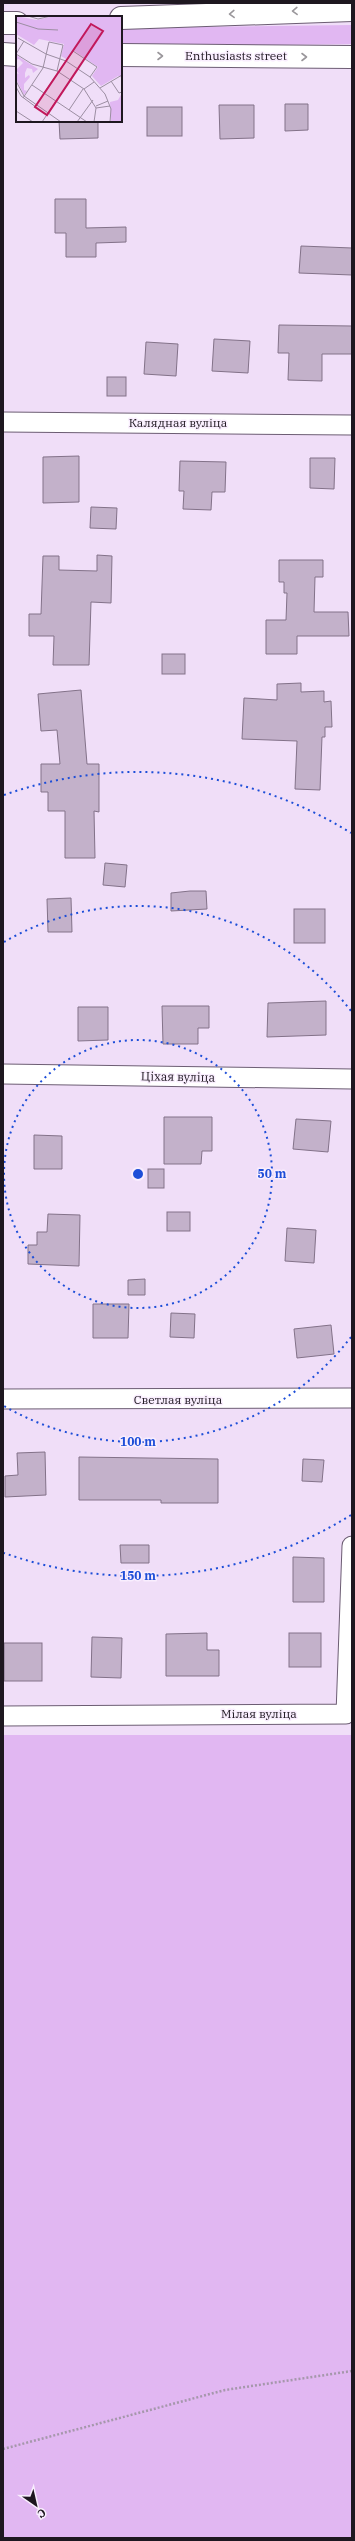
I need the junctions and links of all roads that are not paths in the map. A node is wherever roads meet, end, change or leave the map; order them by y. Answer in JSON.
{"nodes":[{"id":1,"x":352,"y":10,"type":"edge"},
{"id":2,"x":122,"y":18,"type":"edge"},
{"id":3,"x":16,"y":22,"type":"edge"},
{"id":4,"x":3,"y":23,"type":"edge"},
{"id":5,"x":3,"y":54,"type":"edge"},
{"id":6,"x":16,"y":55,"type":"edge"},
{"id":7,"x":122,"y":55,"type":"edge"},
{"id":8,"x":352,"y":57,"type":"edge"},
{"id":9,"x":3,"y":422,"type":"edge"},
{"id":10,"x":352,"y":425,"type":"edge"},
{"id":11,"x":3,"y":1074,"type":"edge"},
{"id":12,"x":352,"y":1079,"type":"edge"},
{"id":13,"x":352,"y":1398,"type":"edge"},
{"id":14,"x":3,"y":1399,"type":"edge"},
{"id":15,"x":352,"y":1546,"type":"edge"},
{"id":16,"x":3,"y":1716,"type":"edge"}],
"edges":[{"from":1,"to":2,"type":"street","one_way":true},
{"from":3,"to":4,"type":"street"},
{"from":5,"to":6,"type":"street"},
{"from":7,"to":8,"type":"street","name":"Enthusiasts street","one_way":true},
{"from":9,"to":10,"type":"street","name":"Калядная вуліца"},
{"from":11,"to":12,"type":"street","name":"Ціхая вуліца"},
{"from":13,"to":14,"type":"street","name":"Светлая вуліца"},
{"from":15,"to":16,"type":"street","name":"Мілая вуліца"}]}
